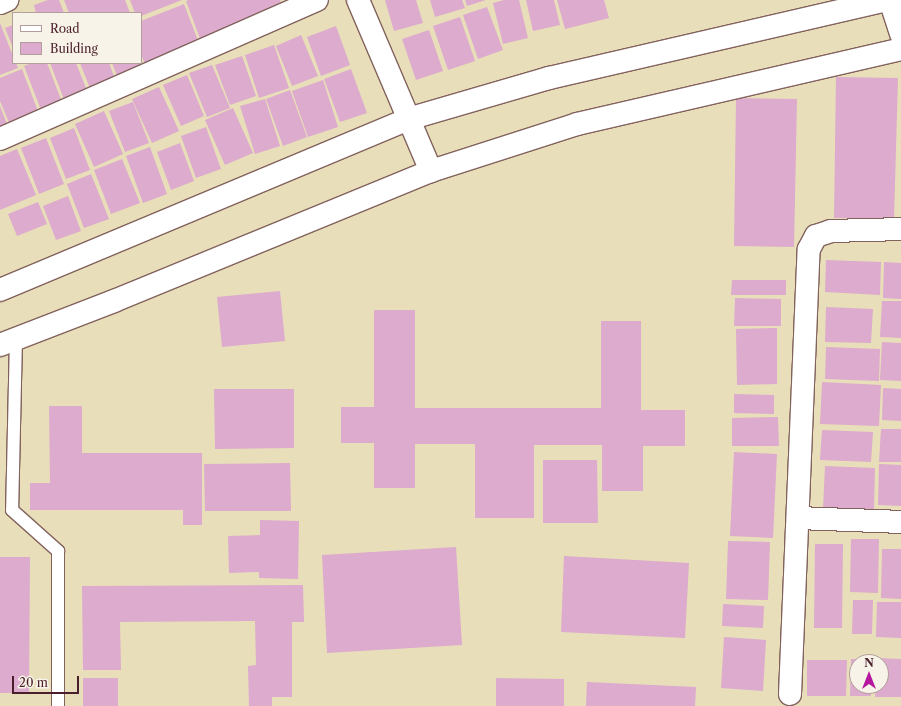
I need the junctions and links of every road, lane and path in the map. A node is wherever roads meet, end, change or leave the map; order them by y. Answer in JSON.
{"nodes":[{"id":1,"x":7,"y":0,"type":"edge"},
{"id":2,"x":317,"y":0,"type":"edge"},
{"id":3,"x":358,"y":0,"type":"edge"},
{"id":4,"x":889,"y":0,"type":"edge"},
{"id":5,"x":0,"y":3,"type":"edge"},
{"id":6,"x":901,"y":34,"type":"edge"},
{"id":7,"x":901,"y":49,"type":"edge"},
{"id":8,"x":408,"y":119,"type":"junction"},
{"id":9,"x":0,"y":139,"type":"edge"},
{"id":10,"x":431,"y":171,"type":"junction"},
{"id":11,"x":901,"y":229,"type":"edge"},
{"id":12,"x":0,"y":290,"type":"edge"},
{"id":13,"x":8,"y":341,"type":"edge"},
{"id":14,"x":798,"y":518,"type":"junction"},
{"id":15,"x":901,"y":522,"type":"edge"},
{"id":16,"x":790,"y":694,"type":"dead end"},
{"id":17,"x":58,"y":706,"type":"edge"}],
"edges":[{"from":1,"to":5,"type":"main road"},
{"from":2,"to":9,"type":"main road"},
{"from":3,"to":8,"type":"main road"},
{"from":4,"to":6,"type":"main road"},
{"from":4,"to":8,"type":"main road"},
{"from":7,"to":10,"type":"main road"},
{"from":8,"to":10,"type":"main road"},
{"from":8,"to":12,"type":"main road"},
{"from":10,"to":13,"type":"main road"},
{"from":11,"to":14,"type":"main road"},
{"from":13,"to":17,"type":"lane"},
{"from":14,"to":15,"type":"main road"},
{"from":14,"to":16,"type":"main road"}]}
